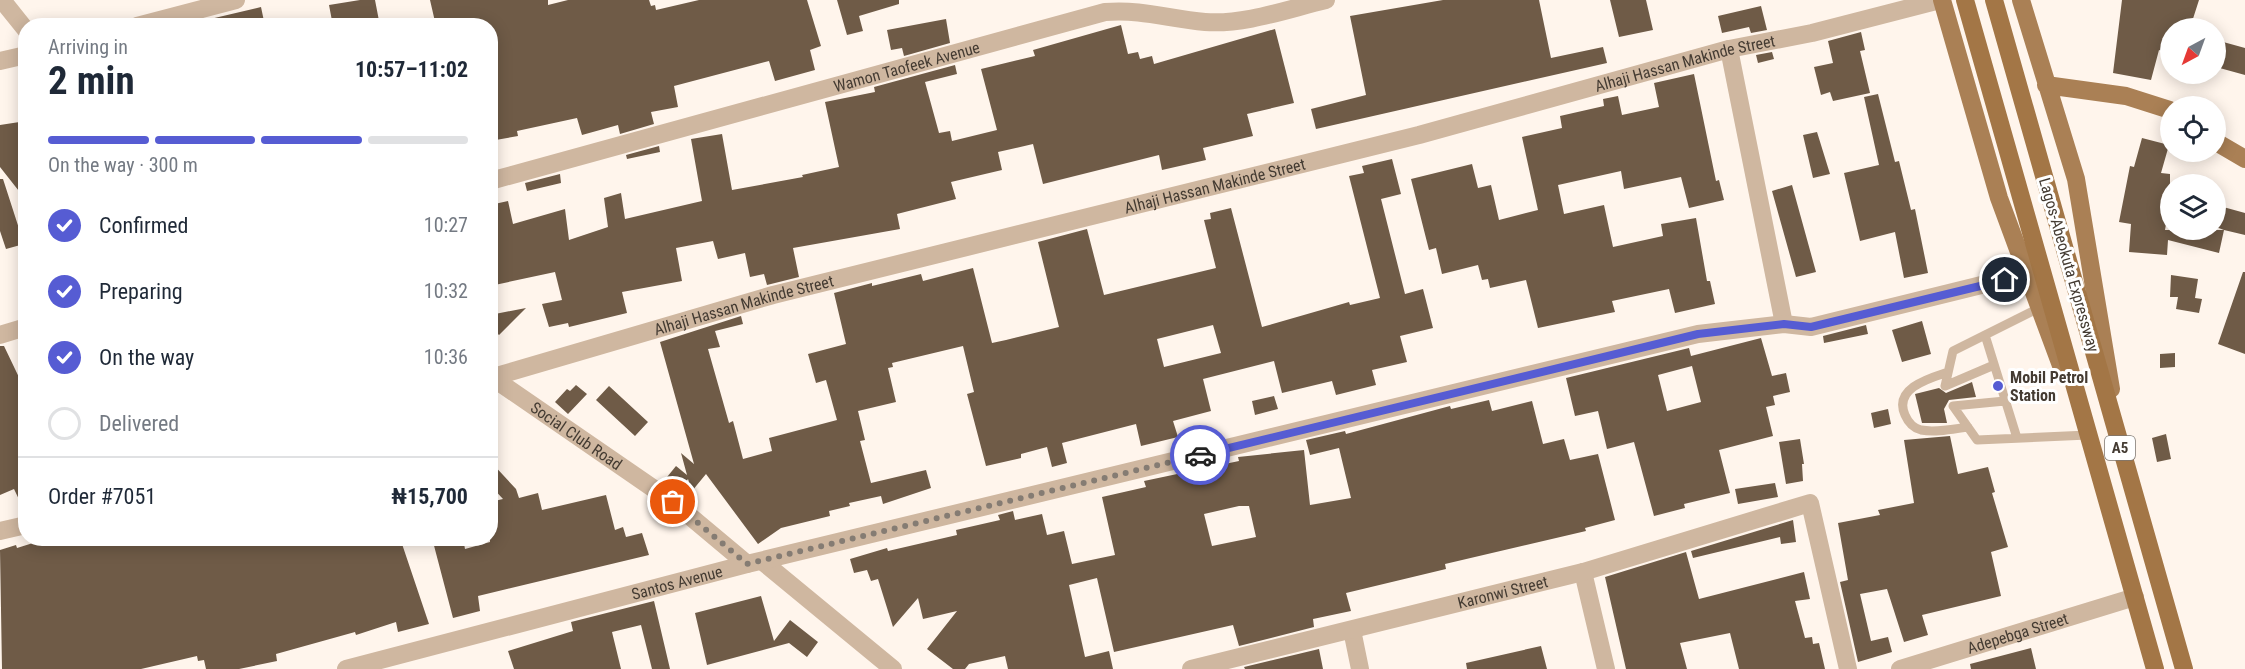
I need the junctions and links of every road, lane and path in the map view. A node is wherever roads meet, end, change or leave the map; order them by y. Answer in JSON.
{"nodes":[{"id":1,"x":2,"y":0,"type":"edge"},
{"id":2,"x":236,"y":0,"type":"edge"},
{"id":3,"x":1326,"y":0,"type":"edge"},
{"id":4,"x":1941,"y":0,"type":"edge"},
{"id":5,"x":1965,"y":0,"type":"edge"},
{"id":6,"x":1994,"y":0,"type":"edge"},
{"id":7,"x":2022,"y":0,"type":"edge"},
{"id":8,"x":167,"y":18,"type":"edge"},
{"id":9,"x":18,"y":20,"type":"edge"},
{"id":10,"x":1730,"y":49,"type":"junction"},
{"id":11,"x":18,"y":57,"type":"edge"},
{"id":12,"x":0,"y":61,"type":"edge"},
{"id":13,"x":2048,"y":92,"type":"junction"},
{"id":14,"x":2160,"y":107,"type":"edge"},
{"id":15,"x":2160,"y":117,"type":"edge"},
{"id":16,"x":2226,"y":135,"type":"edge"},
{"id":17,"x":2245,"y":145,"type":"edge"},
{"id":18,"x":2226,"y":148,"type":"edge"},
{"id":19,"x":2245,"y":159,"type":"edge"},
{"id":20,"x":498,"y":179,"type":"edge"},
{"id":21,"x":2026,"y":274,"type":"junction"},
{"id":22,"x":2039,"y":308,"type":"junction"},
{"id":23,"x":1784,"y":324,"type":"junction"},
{"id":24,"x":18,"y":329,"type":"edge"},
{"id":25,"x":0,"y":334,"type":"edge"},
{"id":26,"x":1985,"y":335,"type":"junction"},
{"id":27,"x":1994,"y":366,"type":"junction"},
{"id":28,"x":1948,"y":372,"type":"junction"},
{"id":29,"x":498,"y":375,"type":"edge"},
{"id":30,"x":498,"y":382,"type":"edge"},
{"id":31,"x":2005,"y":401,"type":"junction"},
{"id":32,"x":1968,"y":427,"type":"junction"},
{"id":33,"x":2088,"y":435,"type":"junction"},
{"id":34,"x":2017,"y":438,"type":"junction"},
{"id":35,"x":2122,"y":456,"type":"junction"},
{"id":36,"x":2099,"y":464,"type":"junction"},
{"id":37,"x":18,"y":527,"type":"edge"},
{"id":38,"x":0,"y":531,"type":"edge"},
{"id":39,"x":755,"y":562,"type":"junction"},
{"id":40,"x":1583,"y":572,"type":"junction"},
{"id":41,"x":2135,"y":597,"type":"junction"},
{"id":42,"x":1352,"y":630,"type":"junction"},
{"id":43,"x":346,"y":669,"type":"edge"},
{"id":44,"x":893,"y":669,"type":"edge"},
{"id":45,"x":1191,"y":669,"type":"edge"},
{"id":46,"x":1360,"y":669,"type":"edge"},
{"id":47,"x":1606,"y":669,"type":"edge"},
{"id":48,"x":1848,"y":669,"type":"edge"},
{"id":49,"x":1900,"y":669,"type":"edge"},
{"id":50,"x":2155,"y":669,"type":"edge"},
{"id":51,"x":2184,"y":669,"type":"edge"}],
"edges":[{"from":1,"to":9,"type":"street"},
{"from":2,"to":8,"type":"street"},
{"from":3,"to":20,"type":"street","name":"Wamon Taofeek Avenue"},
{"from":4,"to":10,"type":"street","name":"Alhaji Hassan Makinde Street"},
{"from":4,"to":21,"type":"main road"},
{"from":5,"to":36,"type":"highway","name":"Lagos-Abeokuta Expressway","number":"A5"},
{"from":6,"to":35,"type":"highway","name":"Lagos-Abeokuta Expressway","number":"A5"},
{"from":7,"to":13,"type":"main road"},
{"from":10,"to":23,"type":"street"},
{"from":10,"to":29,"type":"street","name":"Alhaji Hassan Makinde Street"},
{"from":11,"to":12,"type":"street"},
{"from":13,"to":14,"type":"main road"},
{"from":13,"to":15,"type":"main road"},
{"from":13,"to":35,"type":"main road"},
{"from":16,"to":17,"type":"main road"},
{"from":18,"to":19,"type":"main road"},
{"from":21,"to":22,"type":"main road"},
{"from":21,"to":23,"type":"street","name":"Santos Avenue"},
{"from":22,"to":26,"type":"lane"},
{"from":22,"to":33,"type":"main road"},
{"from":23,"to":39,"type":"street","name":"Santos Avenue"},
{"from":24,"to":25,"type":"street"},
{"from":26,"to":27,"type":"lane"},
{"from":26,"to":28,"type":"lane"},
{"from":27,"to":28,"type":"lane"},
{"from":27,"to":31,"type":"lane"},
{"from":28,"to":32,"type":"lane"},
{"from":30,"to":39,"type":"street","name":"Social Club Road"},
{"from":31,"to":32,"type":"lane"},
{"from":31,"to":34,"type":"lane"},
{"from":32,"to":34,"type":"lane"},
{"from":33,"to":34,"type":"lane"},
{"from":33,"to":36,"type":"main road"},
{"from":35,"to":51,"type":"highway","name":"Lagos-Abeokuta Expressway","number":"A5"},
{"from":36,"to":41,"type":"highway","name":"Lagos-Abeokuta Expressway","number":"A5"},
{"from":37,"to":38,"type":"street"},
{"from":39,"to":43,"type":"street","name":"Santos Avenue"},
{"from":39,"to":44,"type":"street","name":"Social Club Road"},
{"from":40,"to":42,"type":"street","name":"Karonwi Street"},
{"from":40,"to":47,"type":"street"},
{"from":40,"to":48,"type":"street","name":"Karonwi Street"},
{"from":41,"to":49,"type":"street","name":"Adepebga Street"},
{"from":41,"to":50,"type":"highway","name":"Lagos-Abeokuta Expressway","number":"A5"},
{"from":42,"to":45,"type":"street","name":"Karonwi Street"},
{"from":42,"to":46,"type":"street"}]}
